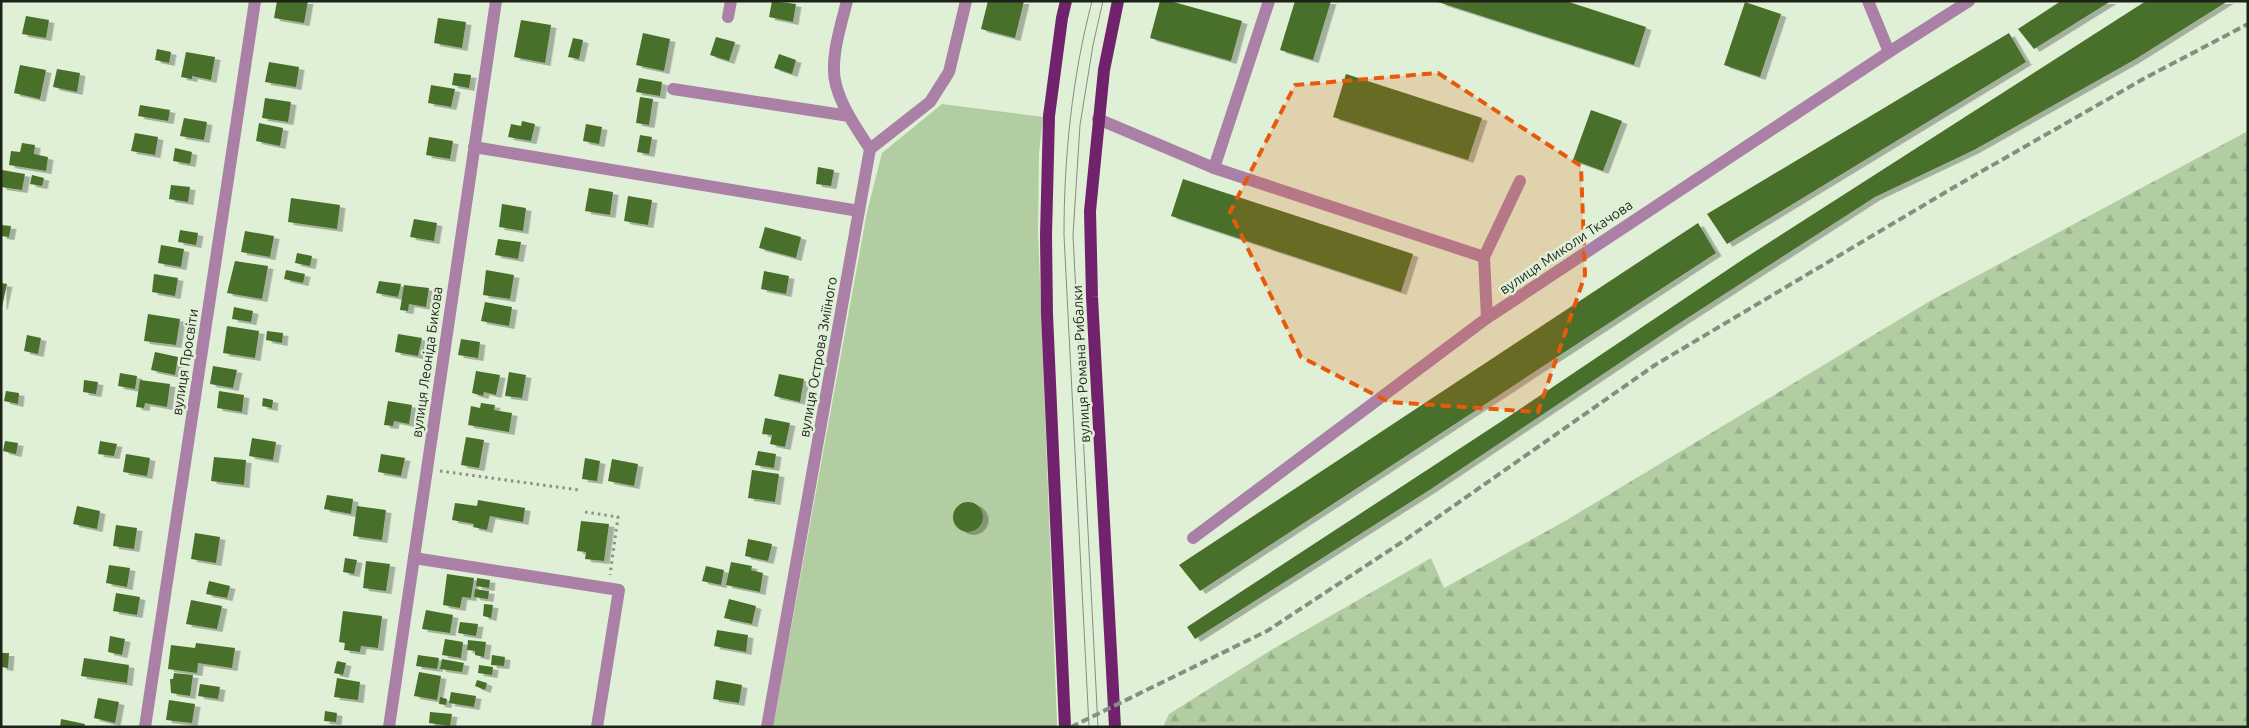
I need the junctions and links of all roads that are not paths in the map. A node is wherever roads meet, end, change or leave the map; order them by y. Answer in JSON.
{"nodes":[{"id":1,"x":255,"y":1,"type":"edge"},
{"id":2,"x":496,"y":1,"type":"edge"},
{"id":3,"x":731,"y":1,"type":"edge"},
{"id":4,"x":847,"y":1,"type":"edge"},
{"id":5,"x":966,"y":1,"type":"edge"},
{"id":6,"x":1066,"y":1,"type":"edge"},
{"id":7,"x":1118,"y":1,"type":"edge"},
{"id":8,"x":1269,"y":1,"type":"edge"},
{"id":9,"x":1868,"y":1,"type":"edge"},
{"id":10,"x":1969,"y":1,"type":"edge"},
{"id":11,"x":728,"y":17,"type":"dead end"},
{"id":12,"x":1889,"y":52,"type":"junction"},
{"id":13,"x":673,"y":89,"type":"dead end"},
{"id":14,"x":849,"y":116,"type":"junction"},
{"id":15,"x":1098,"y":118,"type":"junction"},
{"id":16,"x":474,"y":147,"type":"junction"},
{"id":17,"x":870,"y":149,"type":"junction"},
{"id":18,"x":1214,"y":168,"type":"junction"},
{"id":19,"x":1520,"y":181,"type":"dead end"},
{"id":20,"x":859,"y":211,"type":"junction"},
{"id":21,"x":1484,"y":258,"type":"junction"},
{"id":22,"x":1487,"y":318,"type":"junction"},
{"id":23,"x":1193,"y":538,"type":"dead end"},
{"id":24,"x":414,"y":558,"type":"junction"},
{"id":25,"x":145,"y":727,"type":"edge"},
{"id":26,"x":389,"y":727,"type":"edge"},
{"id":27,"x":597,"y":727,"type":"edge"},
{"id":28,"x":767,"y":727,"type":"edge"},
{"id":29,"x":1065,"y":727,"type":"edge"},
{"id":30,"x":1115,"y":727,"type":"edge"}],
"edges":[{"from":1,"to":25,"type":"street","name":"вулиця Просвіти"},
{"from":2,"to":16,"type":"street","name":"вулиця Леоніда Бикова"},
{"from":3,"to":11,"type":"street"},
{"from":4,"to":14,"type":"street"},
{"from":5,"to":17,"type":"street"},
{"from":6,"to":29,"type":"main road"},
{"from":7,"to":15,"type":"main road","name":"вулиця Романа Рибалки"},
{"from":8,"to":18,"type":"street"},
{"from":9,"to":12,"type":"street"},
{"from":10,"to":12,"type":"street","name":"вулиця Миколи Ткачова"},
{"from":12,"to":22,"type":"street","name":"вулиця Миколи Ткачова"},
{"from":13,"to":14,"type":"street"},
{"from":14,"to":17,"type":"street"},
{"from":15,"to":18,"type":"street"},
{"from":15,"to":30,"type":"main road","name":"вулиця Романа Рибалки"},
{"from":16,"to":20,"type":"street"},
{"from":16,"to":24,"type":"street","name":"вулиця Леоніда Бикова"},
{"from":17,"to":20,"type":"street","name":"вулиця Острова Зміїного"},
{"from":18,"to":21,"type":"street"},
{"from":19,"to":21,"type":"street"},
{"from":20,"to":28,"type":"street","name":"вулиця Острова Зміїного"},
{"from":21,"to":22,"type":"street"},
{"from":22,"to":23,"type":"street","name":"вулиця Миколи Ткачова"},
{"from":24,"to":26,"type":"street","name":"вулиця Леоніда Бикова"},
{"from":24,"to":27,"type":"street"}]}
